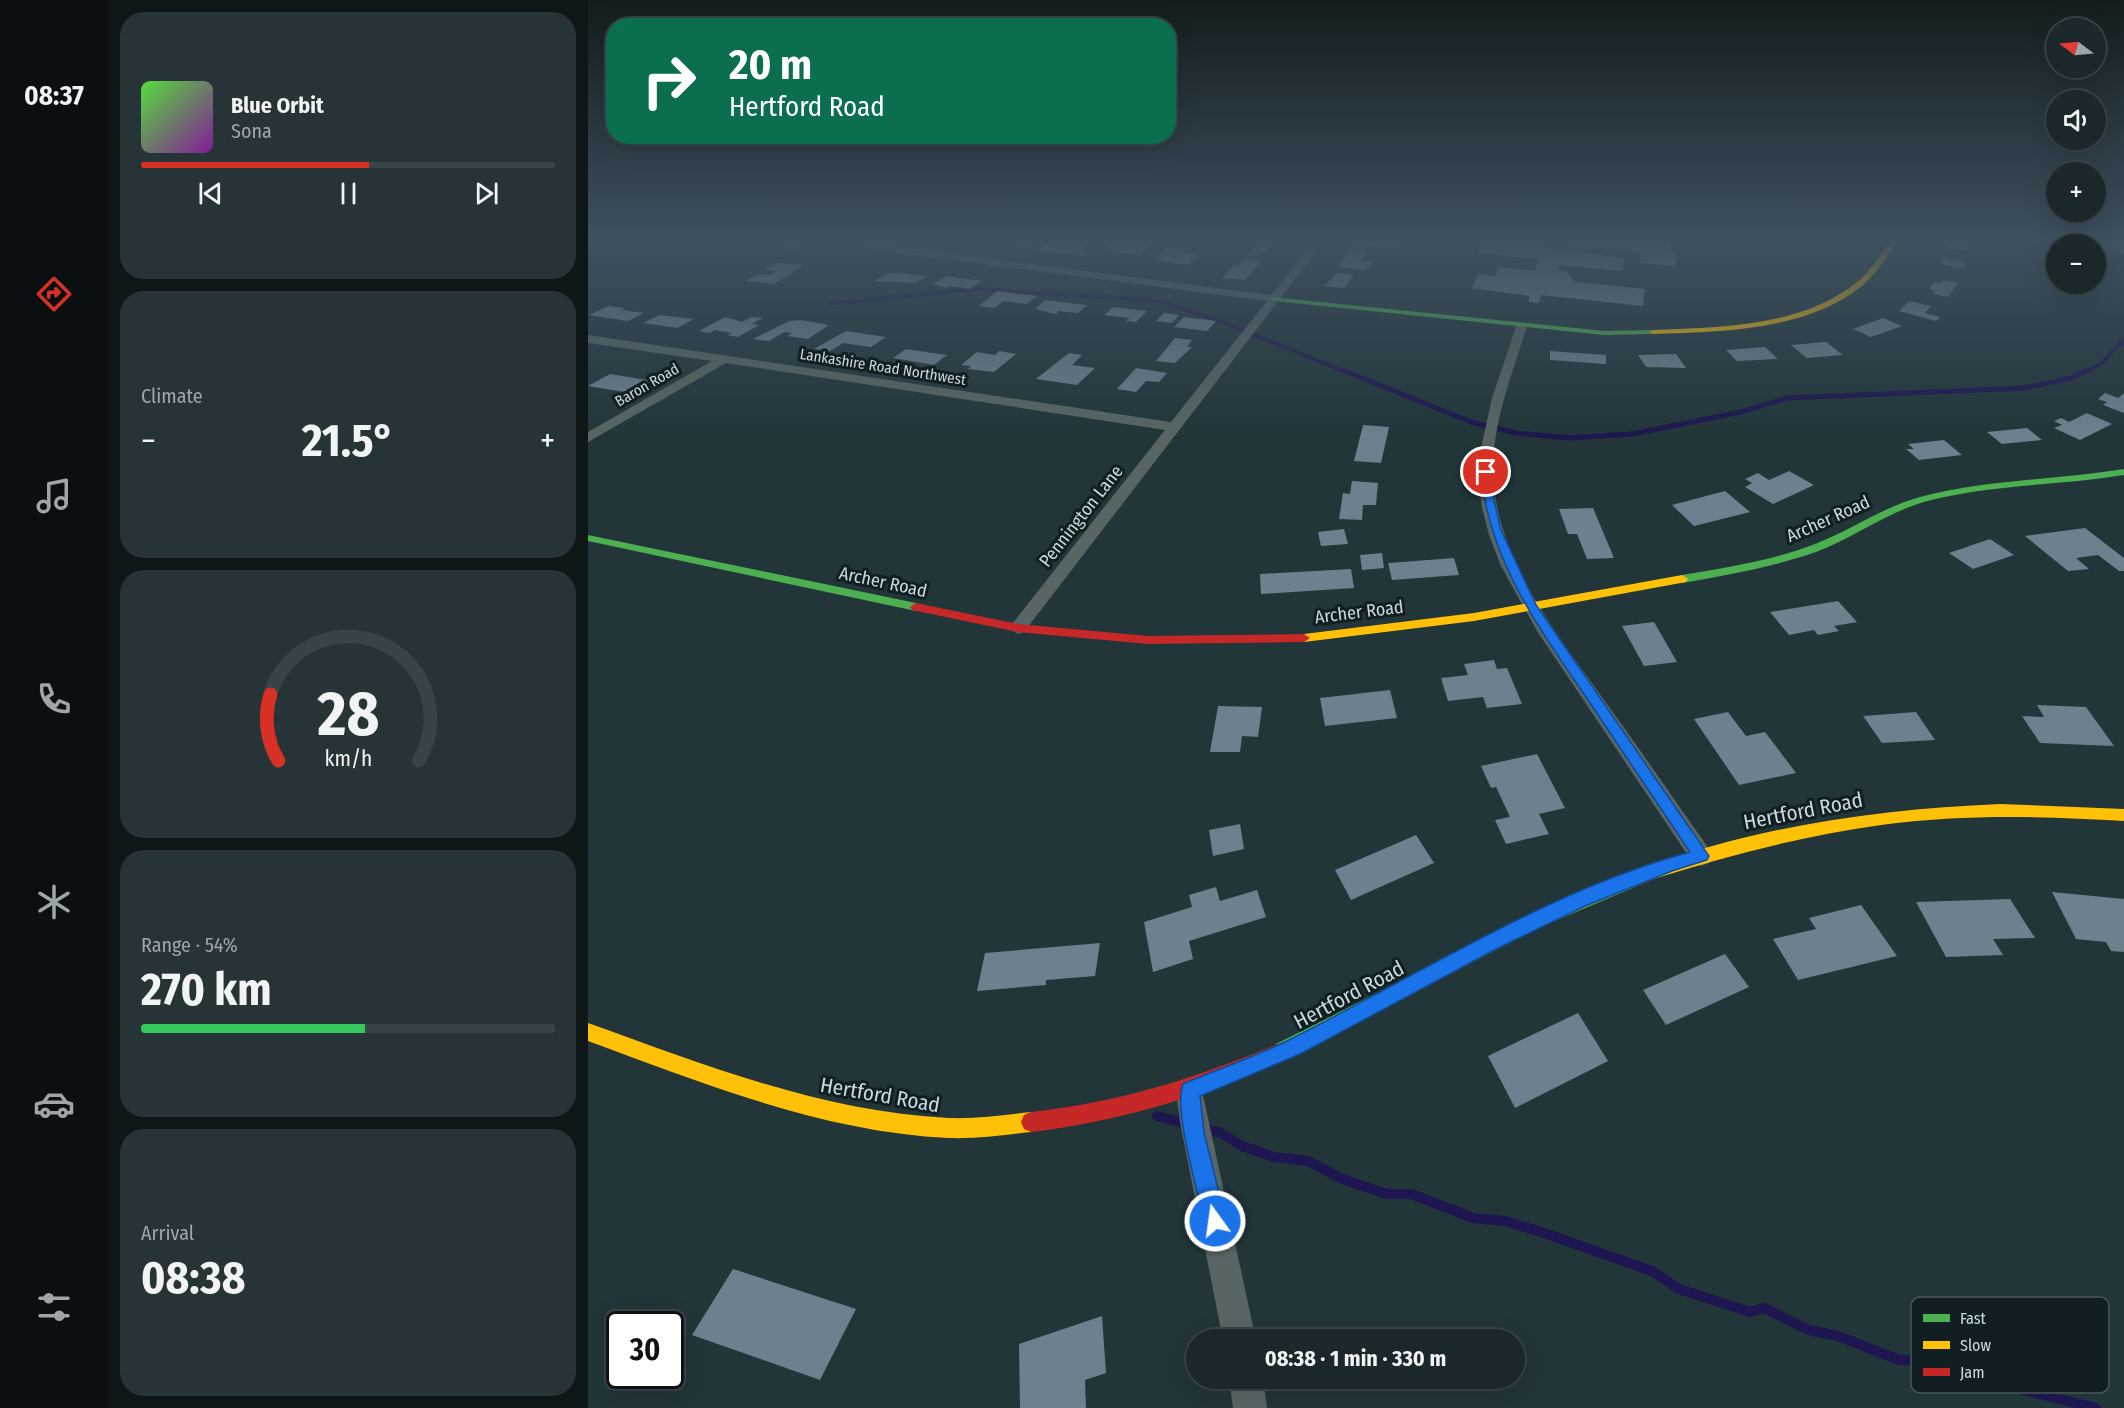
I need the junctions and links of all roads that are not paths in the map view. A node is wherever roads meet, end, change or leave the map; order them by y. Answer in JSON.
{"nodes":[{"id":1,"x":1269,"y":305,"type":"edge"},
{"id":2,"x":1333,"y":305,"type":"edge"},
{"id":3,"x":1823,"y":305,"type":"edge"},
{"id":4,"x":1521,"y":326,"type":"junction"},
{"id":5,"x":588,"y":339,"type":"edge"},
{"id":6,"x":723,"y":360,"type":"junction"},
{"id":7,"x":1174,"y":427,"type":"junction"},
{"id":8,"x":588,"y":438,"type":"edge"},
{"id":9,"x":2124,"y":472,"type":"edge"},
{"id":10,"x":588,"y":538,"type":"edge"},
{"id":11,"x":1530,"y":605,"type":"junction"},
{"id":12,"x":1018,"y":628,"type":"junction"},
{"id":13,"x":2124,"y":815,"type":"edge"},
{"id":14,"x":1701,"y":856,"type":"junction"},
{"id":15,"x":588,"y":1032,"type":"edge"},
{"id":16,"x":1190,"y":1090,"type":"junction"},
{"id":17,"x":1238,"y":1329,"type":"edge"},
{"id":18,"x":1247,"y":1389,"type":"edge"},
{"id":19,"x":1250,"y":1408,"type":"edge"}],
"edges":[{"from":1,"to":7,"type":"street","name":"Pennington Lane"},
{"from":2,"to":4,"type":"street"},
{"from":3,"to":4,"type":"street"},
{"from":4,"to":11,"type":"street"},
{"from":5,"to":6,"type":"street","name":"Lankashire Road Northwest"},
{"from":6,"to":7,"type":"street","name":"Lankashire Road Northwest"},
{"from":6,"to":8,"type":"street","name":"Baron Road"},
{"from":7,"to":12,"type":"street","name":"Pennington Lane"},
{"from":9,"to":11,"type":"street","name":"Archer Road"},
{"from":10,"to":12,"type":"street","name":"Archer Road"},
{"from":11,"to":12,"type":"street","name":"Archer Road"},
{"from":11,"to":14,"type":"street"},
{"from":13,"to":14,"type":"street","name":"Hertford Road"},
{"from":14,"to":16,"type":"street","name":"Hertford Road"},
{"from":15,"to":16,"type":"street","name":"Hertford Road"},
{"from":16,"to":17,"type":"street"},
{"from":18,"to":19,"type":"street"}]}
